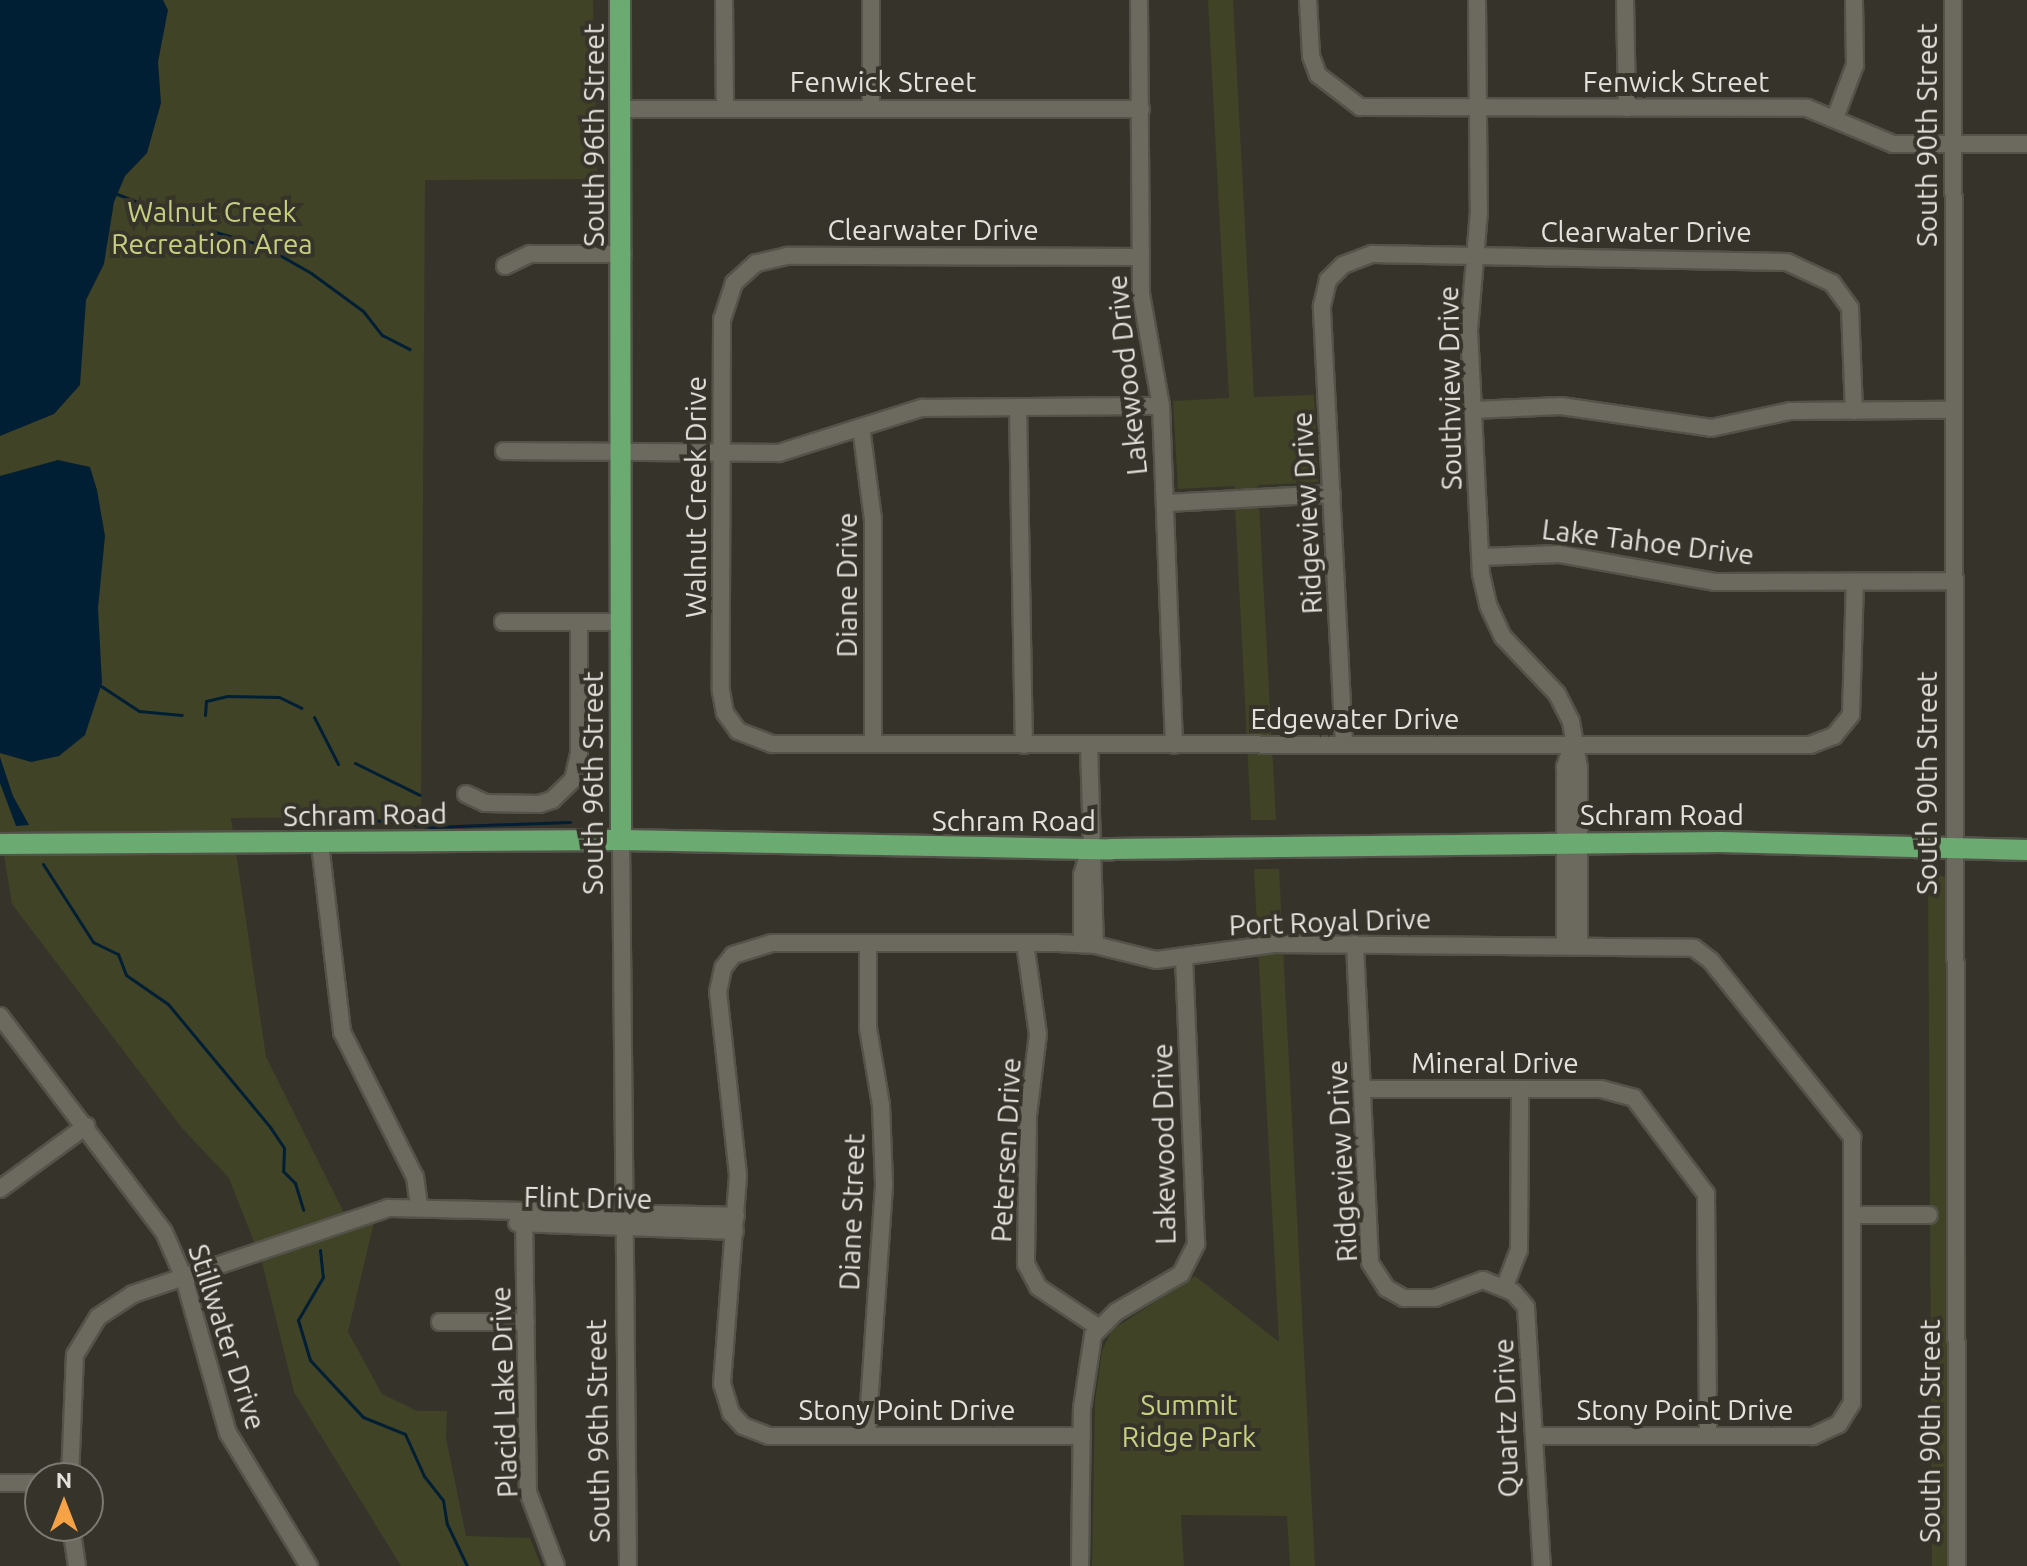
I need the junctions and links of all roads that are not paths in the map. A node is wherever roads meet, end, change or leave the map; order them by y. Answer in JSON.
{"nodes":[{"id":1,"x":620,"y":0,"type":"edge"},
{"id":2,"x":724,"y":0,"type":"edge"},
{"id":3,"x":871,"y":0,"type":"edge"},
{"id":4,"x":1139,"y":0,"type":"edge"},
{"id":5,"x":1308,"y":0,"type":"edge"},
{"id":6,"x":1477,"y":0,"type":"edge"},
{"id":7,"x":1625,"y":0,"type":"edge"},
{"id":8,"x":1854,"y":0,"type":"edge"},
{"id":9,"x":1953,"y":0,"type":"edge"},
{"id":10,"x":725,"y":108,"type":"junction"},
{"id":11,"x":871,"y":108,"type":"junction"},
{"id":12,"x":1627,"y":108,"type":"junction"},
{"id":13,"x":624,"y":109,"type":"junction"},
{"id":14,"x":1141,"y":109,"type":"junction"},
{"id":15,"x":1479,"y":109,"type":"junction"},
{"id":16,"x":1835,"y":118,"type":"junction"},
{"id":17,"x":1953,"y":144,"type":"junction"},
{"id":18,"x":2027,"y":144,"type":"edge"},
{"id":19,"x":623,"y":254,"type":"junction"},
{"id":20,"x":1476,"y":256,"type":"junction"},
{"id":21,"x":1141,"y":257,"type":"junction"},
{"id":22,"x":505,"y":266,"type":"dead end"},
{"id":23,"x":1328,"y":280,"type":"joint"},
{"id":24,"x":734,"y":283,"type":"joint"},
{"id":25,"x":1161,"y":406,"type":"junction"},
{"id":26,"x":1018,"y":407,"type":"junction"},
{"id":27,"x":1473,"y":410,"type":"junction"},
{"id":28,"x":1952,"y":410,"type":"junction"},
{"id":29,"x":1854,"y":411,"type":"junction"},
{"id":30,"x":861,"y":427,"type":"junction"},
{"id":31,"x":504,"y":451,"type":"dead end"},
{"id":32,"x":622,"y":452,"type":"junction"},
{"id":33,"x":722,"y":453,"type":"junction"},
{"id":34,"x":1332,"y":494,"type":"junction"},
{"id":35,"x":1166,"y":503,"type":"junction"},
{"id":36,"x":1481,"y":557,"type":"junction"},
{"id":37,"x":1953,"y":581,"type":"junction"},
{"id":38,"x":1855,"y":582,"type":"junction"},
{"id":39,"x":503,"y":622,"type":"dead end"},
{"id":40,"x":579,"y":622,"type":"junction"},
{"id":41,"x":621,"y":622,"type":"junction"},
{"id":42,"x":725,"y":713,"type":"joint"},
{"id":43,"x":873,"y":744,"type":"junction"},
{"id":44,"x":1024,"y":745,"type":"junction"},
{"id":45,"x":1089,"y":745,"type":"junction"},
{"id":46,"x":1174,"y":745,"type":"junction"},
{"id":47,"x":1344,"y":745,"type":"junction"},
{"id":48,"x":1572,"y":745,"type":"junction"},
{"id":49,"x":466,"y":794,"type":"dead end"},
{"id":50,"x":621,"y":840,"type":"junction"},
{"id":51,"x":1572,"y":842,"type":"junction"},
{"id":52,"x":0,"y":844,"type":"edge"},
{"id":53,"x":320,"y":844,"type":"junction"},
{"id":54,"x":1090,"y":849,"type":"junction"},
{"id":55,"x":1953,"y":850,"type":"junction"},
{"id":56,"x":2027,"y":850,"type":"edge"},
{"id":57,"x":868,"y":943,"type":"junction"},
{"id":58,"x":1025,"y":943,"type":"junction"},
{"id":59,"x":1088,"y":944,"type":"junction"},
{"id":60,"x":1355,"y":944,"type":"junction"},
{"id":61,"x":1572,"y":944,"type":"junction"},
{"id":62,"x":1184,"y":957,"type":"junction"},
{"id":63,"x":0,"y":1016,"type":"edge"},
{"id":64,"x":1366,"y":1089,"type":"junction"},
{"id":65,"x":1520,"y":1089,"type":"junction"},
{"id":66,"x":86,"y":1126,"type":"junction"},
{"id":67,"x":0,"y":1189,"type":"edge"},
{"id":68,"x":419,"y":1207,"type":"junction"},
{"id":69,"x":1854,"y":1215,"type":"junction"},
{"id":70,"x":1929,"y":1215,"type":"dead end"},
{"id":71,"x":524,"y":1218,"type":"junction"},
{"id":72,"x":624,"y":1219,"type":"junction"},
{"id":73,"x":735,"y":1224,"type":"junction"},
{"id":74,"x":184,"y":1278,"type":"junction"},
{"id":75,"x":1505,"y":1286,"type":"junction"},
{"id":76,"x":440,"y":1322,"type":"dead end"},
{"id":77,"x":526,"y":1322,"type":"junction"},
{"id":78,"x":1098,"y":1327,"type":"junction"},
{"id":79,"x":867,"y":1435,"type":"junction"},
{"id":80,"x":1082,"y":1436,"type":"junction"},
{"id":81,"x":1536,"y":1436,"type":"junction"},
{"id":82,"x":1708,"y":1436,"type":"junction"},
{"id":83,"x":70,"y":1462,"type":"edge"},
{"id":84,"x":0,"y":1483,"type":"edge"},
{"id":85,"x":24,"y":1483,"type":"edge"},
{"id":86,"x":73,"y":1542,"type":"edge"},
{"id":87,"x":77,"y":1566,"type":"edge"},
{"id":88,"x":309,"y":1566,"type":"edge"},
{"id":89,"x":556,"y":1566,"type":"edge"},
{"id":90,"x":628,"y":1566,"type":"edge"},
{"id":91,"x":1080,"y":1566,"type":"edge"},
{"id":92,"x":1542,"y":1566,"type":"edge"},
{"id":93,"x":1957,"y":1566,"type":"edge"}],
"edges":[{"from":1,"to":13,"type":"main road","name":"South 96th Street"},
{"from":2,"to":10,"type":"street"},
{"from":3,"to":11,"type":"street"},
{"from":4,"to":14,"type":"street","name":"Lakewood Drive"},
{"from":5,"to":15,"type":"street","name":"Fenwick Street"},
{"from":6,"to":15,"type":"street","name":"Southview Drive"},
{"from":7,"to":12,"type":"street"},
{"from":8,"to":16,"type":"street"},
{"from":9,"to":17,"type":"street","name":"South 90th Street"},
{"from":10,"to":11,"type":"street","name":"Fenwick Street"},
{"from":10,"to":13,"type":"street","name":"Fenwick Street"},
{"from":11,"to":14,"type":"street","name":"Fenwick Street"},
{"from":12,"to":15,"type":"street","name":"Fenwick Street"},
{"from":12,"to":16,"type":"street","name":"Fenwick Street"},
{"from":13,"to":19,"type":"main road","name":"South 96th Street"},
{"from":14,"to":21,"type":"street","name":"Lakewood Drive"},
{"from":15,"to":20,"type":"street","name":"Southview Drive"},
{"from":16,"to":17,"type":"street","name":"Fenwick Street"},
{"from":17,"to":18,"type":"street","name":"Fenwick Street"},
{"from":17,"to":28,"type":"street","name":"South 90th Street"},
{"from":19,"to":22,"type":"street"},
{"from":19,"to":32,"type":"main road","name":"South 96th Street"},
{"from":20,"to":23,"type":"street","name":"Clearwater Drive"},
{"from":20,"to":27,"type":"street","name":"Southview Drive"},
{"from":20,"to":29,"type":"street","name":"Clearwater Drive"},
{"from":21,"to":24,"type":"street","name":"Clearwater Drive"},
{"from":21,"to":25,"type":"street","name":"Lakewood Drive"},
{"from":23,"to":34,"type":"street","name":"Ridgeview Drive"},
{"from":24,"to":33,"type":"street","name":"Walnut Creek Drive"},
{"from":25,"to":26,"type":"street"},
{"from":25,"to":35,"type":"street","name":"Lakewood Drive"},
{"from":26,"to":30,"type":"street"},
{"from":26,"to":44,"type":"street"},
{"from":27,"to":29,"type":"street"},
{"from":27,"to":36,"type":"street","name":"Southview Drive"},
{"from":28,"to":29,"type":"street"},
{"from":28,"to":37,"type":"street","name":"South 90th Street"},
{"from":30,"to":33,"type":"street"},
{"from":30,"to":43,"type":"street","name":"Diane Drive"},
{"from":31,"to":32,"type":"street"},
{"from":32,"to":33,"type":"street"},
{"from":32,"to":41,"type":"main road","name":"South 96th Street"},
{"from":33,"to":42,"type":"street","name":"Walnut Creek Drive"},
{"from":34,"to":35,"type":"street"},
{"from":34,"to":47,"type":"street","name":"Ridgeview Drive"},
{"from":35,"to":46,"type":"street","name":"Lakewood Drive"},
{"from":36,"to":38,"type":"street","name":"Lake Tahoe Drive"},
{"from":36,"to":48,"type":"street","name":"Southview Drive"},
{"from":37,"to":38,"type":"street","name":"Lake Tahoe Drive"},
{"from":37,"to":55,"type":"street","name":"South 90th Street"},
{"from":38,"to":48,"type":"street","name":"Edgewater Drive"},
{"from":39,"to":40,"type":"street"},
{"from":40,"to":41,"type":"street"},
{"from":40,"to":49,"type":"street"},
{"from":41,"to":50,"type":"main road","name":"South 96th Street"},
{"from":42,"to":43,"type":"street","name":"Edgewater Drive"},
{"from":43,"to":44,"type":"street","name":"Edgewater Drive"},
{"from":44,"to":45,"type":"street","name":"Edgewater Drive"},
{"from":45,"to":46,"type":"street","name":"Edgewater Drive"},
{"from":45,"to":54,"type":"street"},
{"from":46,"to":47,"type":"street","name":"Edgewater Drive"},
{"from":47,"to":48,"type":"street","name":"Edgewater Drive"},
{"from":48,"to":51,"type":"street","name":"Southview Drive"},
{"from":50,"to":53,"type":"main road","name":"Schram Road"},
{"from":50,"to":54,"type":"main road","name":"Schram Road"},
{"from":50,"to":72,"type":"street","name":"South 96th Street"},
{"from":51,"to":54,"type":"main road","name":"Schram Road"},
{"from":51,"to":55,"type":"main road","name":"Schram Road"},
{"from":51,"to":61,"type":"street","name":"Southview Drive"},
{"from":52,"to":53,"type":"main road","name":"Schram Road"},
{"from":53,"to":68,"type":"street"},
{"from":54,"to":59,"type":"street"},
{"from":55,"to":56,"type":"main road","name":"Schram Road"},
{"from":55,"to":93,"type":"street","name":"South 90th Street"},
{"from":57,"to":58,"type":"street","name":"Port Royal Drive"},
{"from":57,"to":73,"type":"street","name":"Port Royal Drive"},
{"from":57,"to":79,"type":"street","name":"Diane Street"},
{"from":58,"to":59,"type":"street","name":"Port Royal Drive"},
{"from":58,"to":78,"type":"street","name":"Petersen Drive"},
{"from":59,"to":62,"type":"street","name":"Port Royal Drive"},
{"from":60,"to":61,"type":"street","name":"Port Royal Drive"},
{"from":60,"to":62,"type":"street","name":"Port Royal Drive"},
{"from":60,"to":64,"type":"street","name":"Ridgeview Drive"},
{"from":61,"to":69,"type":"street","name":"Port Royal Drive"},
{"from":62,"to":78,"type":"street","name":"Lakewood Drive"},
{"from":63,"to":66,"type":"street","name":"Stillwater Drive"},
{"from":64,"to":65,"type":"street","name":"Mineral Drive"},
{"from":64,"to":75,"type":"street","name":"Ridgeview Drive"},
{"from":65,"to":75,"type":"street"},
{"from":65,"to":82,"type":"street","name":"Mineral Drive"},
{"from":66,"to":67,"type":"street"},
{"from":66,"to":74,"type":"street","name":"Stillwater Drive"},
{"from":68,"to":71,"type":"street","name":"Flint Drive"},
{"from":68,"to":74,"type":"street","name":"Flint Drive"},
{"from":69,"to":70,"type":"street"},
{"from":69,"to":82,"type":"street","name":"Stony Point Drive"},
{"from":71,"to":72,"type":"street","name":"Flint Drive"},
{"from":71,"to":77,"type":"street","name":"Placid Lake Drive"},
{"from":72,"to":73,"type":"street","name":"Flint Drive"},
{"from":72,"to":90,"type":"street","name":"South 96th Street"},
{"from":73,"to":79,"type":"street","name":"Stony Point Drive"},
{"from":74,"to":83,"type":"street","name":"Flint Drive"},
{"from":74,"to":88,"type":"street","name":"Stillwater Drive"},
{"from":75,"to":81,"type":"street","name":"Quartz Drive"},
{"from":76,"to":77,"type":"street"},
{"from":77,"to":89,"type":"street","name":"Placid Lake Drive"},
{"from":78,"to":80,"type":"street"},
{"from":79,"to":80,"type":"street","name":"Stony Point Drive"},
{"from":80,"to":91,"type":"street"},
{"from":81,"to":82,"type":"street","name":"Stony Point Drive"},
{"from":81,"to":92,"type":"street","name":"Quartz Drive"},
{"from":84,"to":85,"type":"street"},
{"from":86,"to":87,"type":"street"}]}
